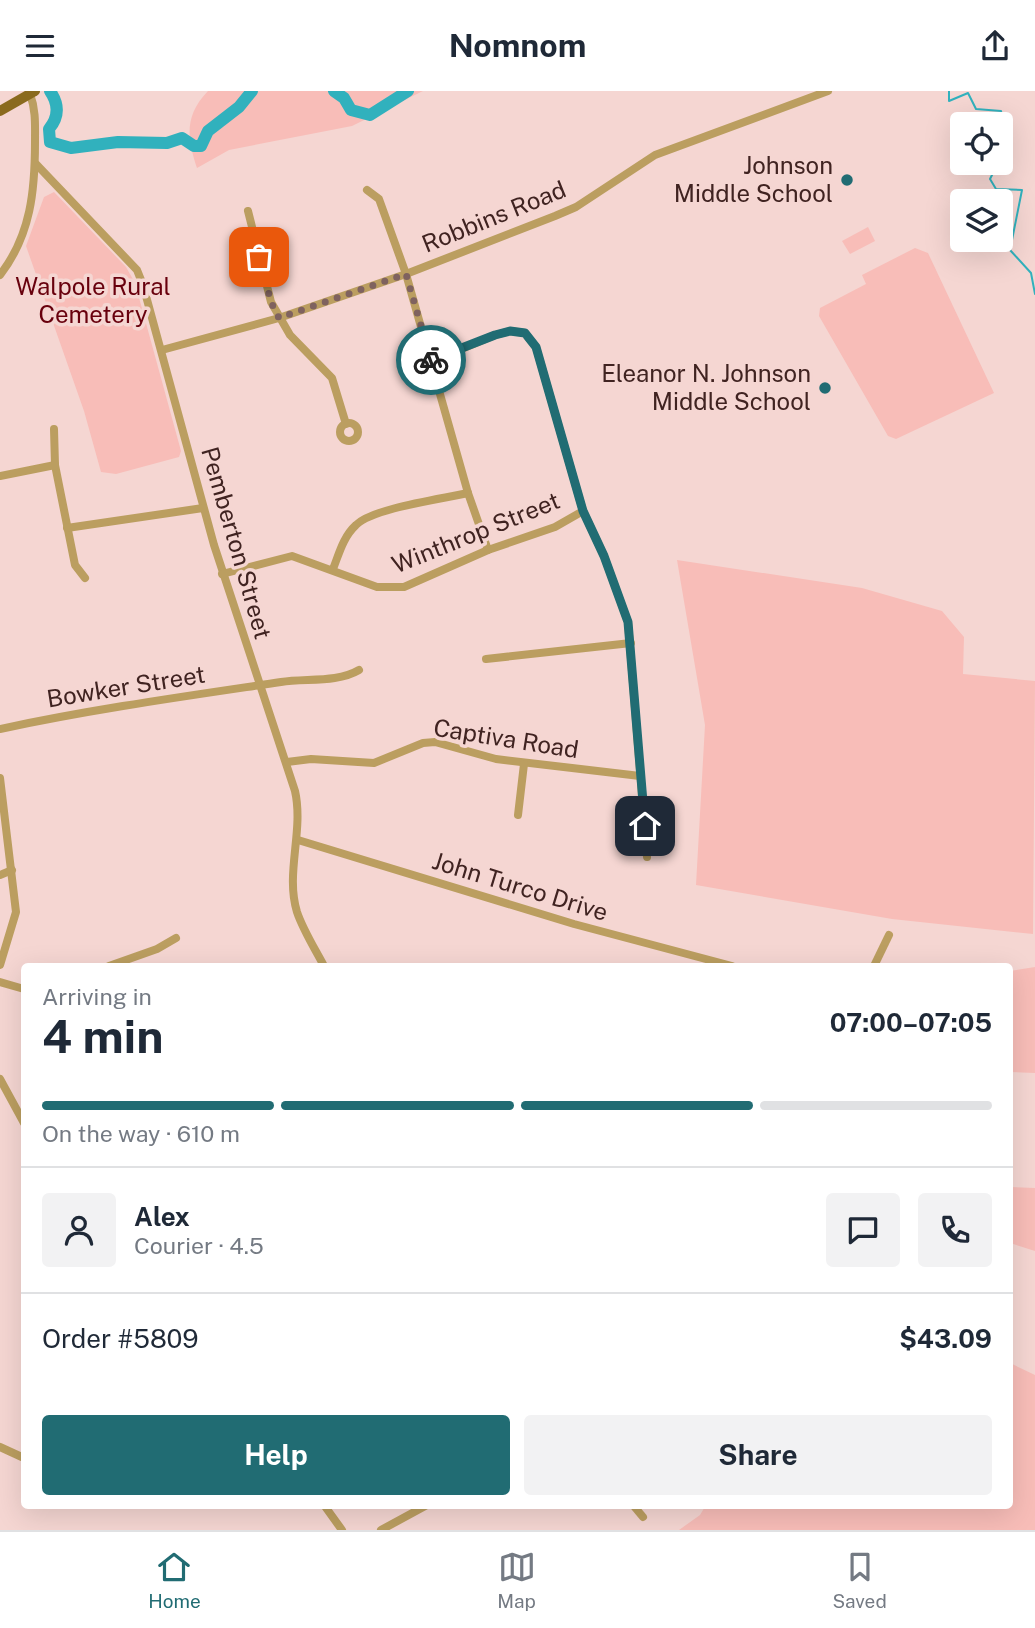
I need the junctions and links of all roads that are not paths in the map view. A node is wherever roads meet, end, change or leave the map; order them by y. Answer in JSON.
{"nodes":[{"id":1,"x":828,"y":91,"type":"edge"},
{"id":2,"x":33,"y":93,"type":"edge"},
{"id":3,"x":0,"y":111,"type":"edge"},
{"id":4,"x":36,"y":164,"type":"junction"},
{"id":5,"x":367,"y":190,"type":"dead end"},
{"id":6,"x":248,"y":211,"type":"dead end"},
{"id":7,"x":1,"y":271,"type":"edge"},
{"id":8,"x":406,"y":274,"type":"junction"},
{"id":9,"x":279,"y":318,"type":"junction"},
{"id":10,"x":162,"y":351,"type":"junction"},
{"id":11,"x":432,"y":361,"type":"junction"},
{"id":12,"x":346,"y":424,"type":"dead end"},
{"id":13,"x":54,"y":429,"type":"dead end"},
{"id":14,"x":55,"y":465,"type":"junction"},
{"id":15,"x":0,"y":476,"type":"edge"},
{"id":16,"x":468,"y":493,"type":"junction"},
{"id":17,"x":203,"y":509,"type":"junction"},
{"id":18,"x":583,"y":511,"type":"junction"},
{"id":19,"x":67,"y":529,"type":"junction"},
{"id":20,"x":488,"y":550,"type":"junction"},
{"id":21,"x":333,"y":569,"type":"junction"},
{"id":22,"x":222,"y":574,"type":"junction"},
{"id":23,"x":85,"y":577,"type":"dead end"},
{"id":24,"x":631,"y":643,"type":"junction"},
{"id":25,"x":486,"y":659,"type":"dead end"},
{"id":26,"x":359,"y":670,"type":"dead end"},
{"id":27,"x":259,"y":685,"type":"junction"},
{"id":28,"x":0,"y":729,"type":"edge"},
{"id":29,"x":287,"y":762,"type":"junction"},
{"id":30,"x":524,"y":764,"type":"junction"},
{"id":31,"x":640,"y":776,"type":"junction"},
{"id":32,"x":0,"y":778,"type":"edge"},
{"id":33,"x":518,"y":815,"type":"dead end"},
{"id":34,"x":298,"y":840,"type":"junction"},
{"id":35,"x":647,"y":857,"type":"dead end"},
{"id":36,"x":12,"y":870,"type":"junction"},
{"id":37,"x":0,"y":875,"type":"edge"},
{"id":38,"x":888,"y":935,"type":"dead end"},
{"id":39,"x":176,"y":938,"type":"dead end"},
{"id":40,"x":117,"y":963,"type":"edge"},
{"id":41,"x":323,"y":963,"type":"edge"},
{"id":42,"x":721,"y":963,"type":"edge"},
{"id":43,"x":875,"y":963,"type":"edge"},
{"id":44,"x":0,"y":965,"type":"edge"},
{"id":45,"x":0,"y":982,"type":"edge"},
{"id":46,"x":21,"y":988,"type":"edge"},
{"id":47,"x":0,"y":1079,"type":"edge"},
{"id":48,"x":21,"y":1118,"type":"edge"},
{"id":49,"x":0,"y":1447,"type":"edge"},
{"id":50,"x":21,"y":1457,"type":"edge"},
{"id":51,"x":327,"y":1509,"type":"edge"},
{"id":52,"x":415,"y":1509,"type":"edge"},
{"id":53,"x":636,"y":1509,"type":"edge"},
{"id":54,"x":643,"y":1517,"type":"dead end"},
{"id":55,"x":342,"y":1530,"type":"edge"},
{"id":56,"x":381,"y":1530,"type":"edge"}],
"edges":[{"from":1,"to":8,"type":"street","name":"Robbins Road"},
{"from":2,"to":3,"type":"main road"},
{"from":2,"to":4,"type":"street"},
{"from":4,"to":7,"type":"street"},
{"from":4,"to":10,"type":"street","name":"Pemberton Street"},
{"from":5,"to":8,"type":"street"},
{"from":6,"to":9,"type":"street"},
{"from":8,"to":9,"type":"street","name":"Robbins Road"},
{"from":8,"to":11,"type":"street"},
{"from":9,"to":10,"type":"street","name":"Robbins Road"},
{"from":9,"to":12,"type":"street"},
{"from":10,"to":17,"type":"street","name":"Pemberton Street"},
{"from":11,"to":16,"type":"street"},
{"from":11,"to":18,"type":"street"},
{"from":13,"to":14,"type":"street"},
{"from":14,"to":15,"type":"street"},
{"from":14,"to":19,"type":"street"},
{"from":16,"to":20,"type":"street"},
{"from":16,"to":21,"type":"street"},
{"from":17,"to":19,"type":"street"},
{"from":17,"to":22,"type":"street","name":"Pemberton Street"},
{"from":18,"to":20,"type":"street","name":"Winthrop Street"},
{"from":18,"to":24,"type":"street"},
{"from":19,"to":23,"type":"street"},
{"from":20,"to":21,"type":"street","name":"Winthrop Street"},
{"from":21,"to":22,"type":"street","name":"Winthrop Street"},
{"from":22,"to":27,"type":"street","name":"Pemberton Street"},
{"from":24,"to":25,"type":"street"},
{"from":24,"to":31,"type":"street"},
{"from":26,"to":27,"type":"street","name":"Bowker Street"},
{"from":27,"to":28,"type":"street","name":"Bowker Street"},
{"from":27,"to":29,"type":"street","name":"Pemberton Street"},
{"from":29,"to":30,"type":"street","name":"Captiva Road"},
{"from":29,"to":34,"type":"street","name":"Pemberton Street"},
{"from":30,"to":31,"type":"street","name":"Captiva Road"},
{"from":30,"to":33,"type":"street"},
{"from":31,"to":35,"type":"street"},
{"from":32,"to":36,"type":"street"},
{"from":34,"to":41,"type":"street","name":"Pemberton Street"},
{"from":34,"to":42,"type":"street","name":"John Turco Drive"},
{"from":36,"to":37,"type":"street"},
{"from":36,"to":44,"type":"street"},
{"from":38,"to":43,"type":"street"},
{"from":39,"to":40,"type":"street"},
{"from":45,"to":46,"type":"street"},
{"from":47,"to":48,"type":"street"},
{"from":49,"to":50,"type":"street"},
{"from":51,"to":55,"type":"street"},
{"from":52,"to":56,"type":"street"},
{"from":53,"to":54,"type":"street"}]}
